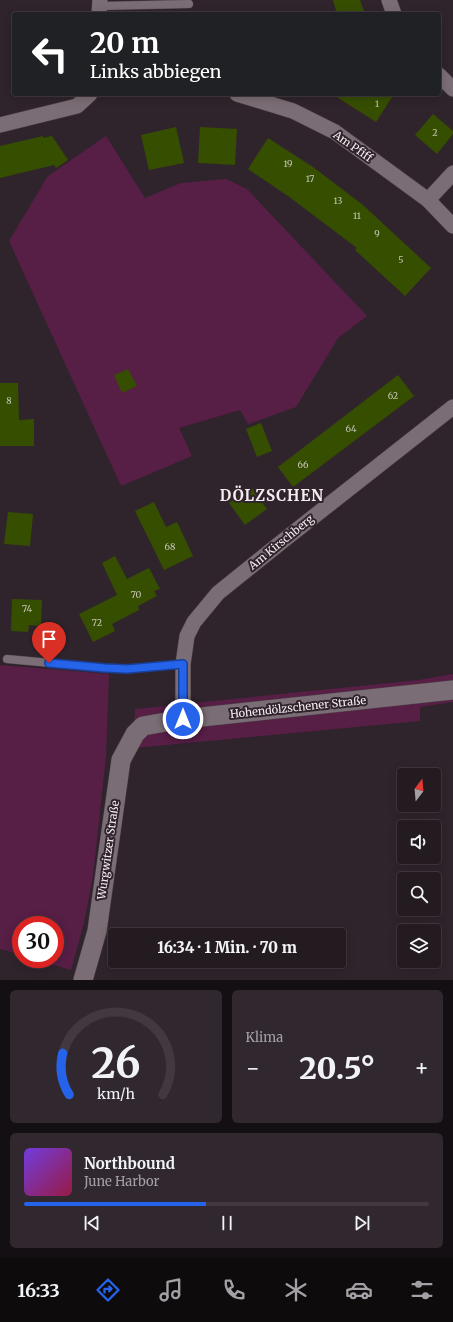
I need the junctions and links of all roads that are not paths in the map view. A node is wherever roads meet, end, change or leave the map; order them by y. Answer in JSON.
{"nodes":[{"id":1,"x":389,"y":0,"type":"edge"},
{"id":2,"x":189,"y":4,"type":"dead end"},
{"id":3,"x":100,"y":7,"type":"edge"},
{"id":4,"x":393,"y":12,"type":"edge"},
{"id":5,"x":441,"y":77,"type":"edge"},
{"id":6,"x":453,"y":90,"type":"edge"},
{"id":7,"x":88,"y":96,"type":"edge"},
{"id":8,"x":244,"y":96,"type":"edge"},
{"id":9,"x":0,"y":126,"type":"edge"},
{"id":10,"x":453,"y":172,"type":"edge"},
{"id":11,"x":428,"y":200,"type":"junction"},
{"id":12,"x":453,"y":226,"type":"edge"},
{"id":13,"x":453,"y":407,"type":"edge"},
{"id":14,"x":7,"y":659,"type":"dead end"},
{"id":15,"x":183,"y":664,"type":"junction"},
{"id":16,"x":453,"y":690,"type":"edge"},
{"id":17,"x":183,"y":719,"type":"junction"},
{"id":18,"x":144,"y":726,"type":"joint"},
{"id":19,"x":83,"y":980,"type":"edge"}],
"edges":[{"from":1,"to":4,"type":"street"},
{"from":2,"to":3,"type":"lane"},
{"from":5,"to":6,"type":"street"},
{"from":7,"to":9,"type":"street"},
{"from":8,"to":11,"type":"street","name":"Am Pfiff"},
{"from":10,"to":11,"type":"street"},
{"from":11,"to":12,"type":"street","name":"Am Pfiff"},
{"from":13,"to":15,"type":"street","name":"Am Kirschberg"},
{"from":14,"to":15,"type":"lane"},
{"from":15,"to":17,"type":"street","name":"Am Kirschberg"},
{"from":16,"to":17,"type":"street","name":"Hohendölzschener Straße"},
{"from":17,"to":18,"type":"street","name":"Hohendölzschener Straße"},
{"from":18,"to":19,"type":"street","name":"Wurgwitzer Straße"}]}
